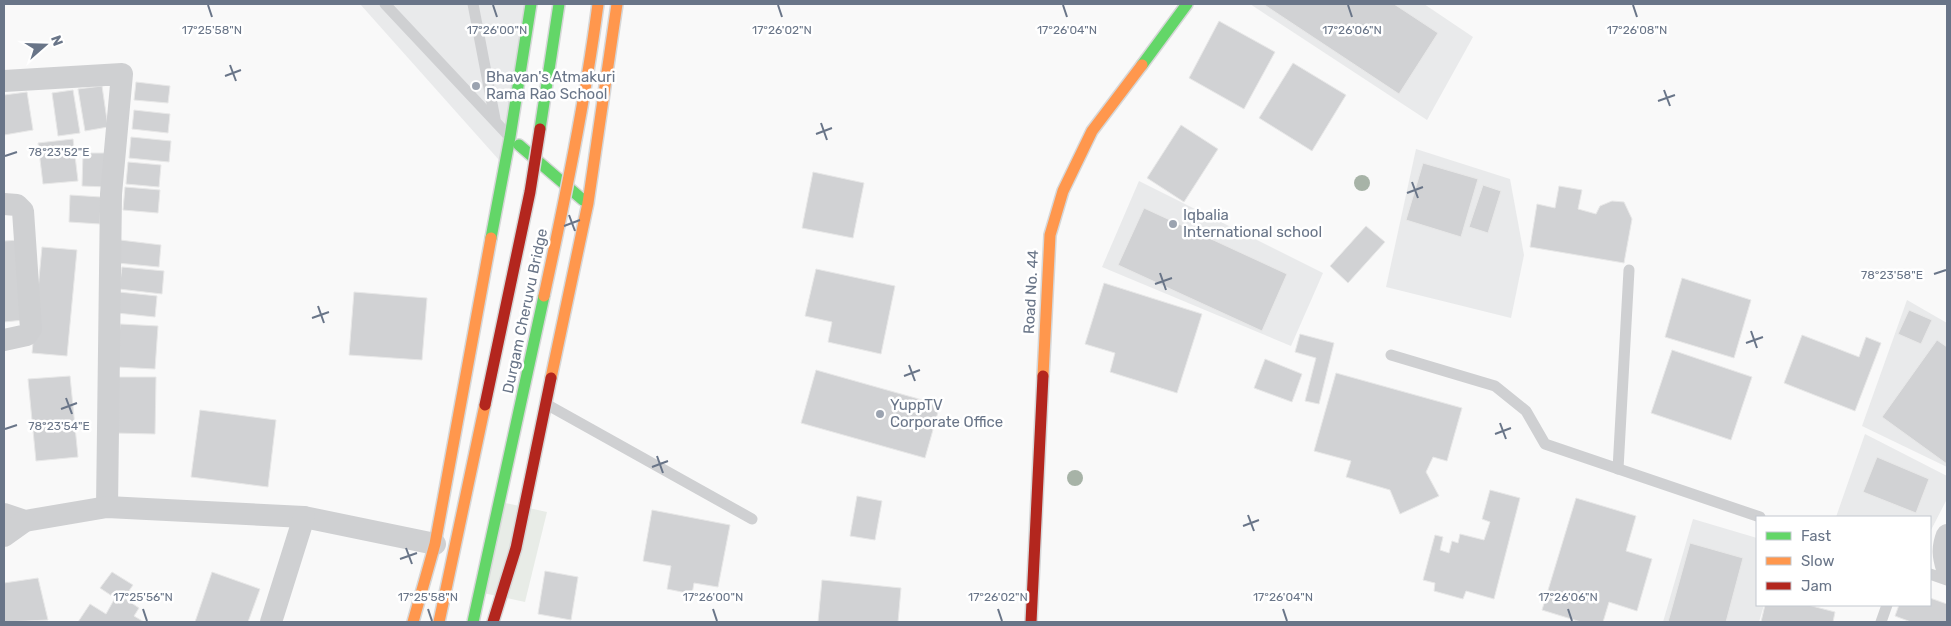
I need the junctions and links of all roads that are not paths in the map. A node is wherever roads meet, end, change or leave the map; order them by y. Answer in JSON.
{"nodes":[{"id":1,"x":385,"y":4,"type":"edge"},
{"id":2,"x":473,"y":4,"type":"edge"},
{"id":3,"x":531,"y":4,"type":"edge"},
{"id":4,"x":559,"y":4,"type":"edge"},
{"id":5,"x":598,"y":4,"type":"edge"},
{"id":6,"x":617,"y":4,"type":"edge"},
{"id":7,"x":1187,"y":4,"type":"edge"},
{"id":8,"x":4,"y":81,"type":"edge"},
{"id":9,"x":495,"y":119,"type":"junction"},
{"id":10,"x":510,"y":137,"type":"junction"},
{"id":11,"x":4,"y":204,"type":"edge"},
{"id":12,"x":588,"y":204,"type":"junction"},
{"id":13,"x":1629,"y":270,"type":"dead end"},
{"id":14,"x":4,"y":340,"type":"edge"},
{"id":15,"x":1391,"y":355,"type":"dead end"},
{"id":16,"x":546,"y":404,"type":"junction"},
{"id":17,"x":1618,"y":469,"type":"junction"},
{"id":18,"x":107,"y":507,"type":"junction"},
{"id":19,"x":1757,"y":516,"type":"edge"},
{"id":20,"x":304,"y":517,"type":"junction"},
{"id":21,"x":14,"y":518,"type":"edge"},
{"id":22,"x":752,"y":519,"type":"dead end"},
{"id":23,"x":1947,"y":535,"type":"edge"},
{"id":24,"x":4,"y":536,"type":"edge"},
{"id":25,"x":435,"y":544,"type":"junction"},
{"id":26,"x":1947,"y":569,"type":"edge"},
{"id":27,"x":1931,"y":574,"type":"edge"},
{"id":28,"x":1947,"y":580,"type":"edge"},
{"id":29,"x":1887,"y":606,"type":"edge"},
{"id":30,"x":272,"y":622,"type":"edge"},
{"id":31,"x":413,"y":622,"type":"edge"},
{"id":32,"x":439,"y":622,"type":"edge"},
{"id":33,"x":473,"y":622,"type":"edge"},
{"id":34,"x":494,"y":622,"type":"edge"},
{"id":35,"x":1031,"y":622,"type":"edge"},
{"id":36,"x":1880,"y":622,"type":"edge"}],
"edges":[{"from":1,"to":9,"type":"lane"},
{"from":2,"to":9,"type":"lane"},
{"from":3,"to":10,"type":"main road"},
{"from":4,"to":32,"type":"main road","name":"Durgam Cheruvu Bridge","bridge":true},
{"from":5,"to":33,"type":"main road","name":"Durgam Cheruvu Bridge","bridge":true},
{"from":6,"to":12,"type":"main road"},
{"from":7,"to":35,"type":"main road","name":"Road No. 44"},
{"from":8,"to":18,"type":"street"},
{"from":9,"to":10,"type":"lane"},
{"from":10,"to":12,"type":"main road"},
{"from":10,"to":25,"type":"main road"},
{"from":11,"to":14,"type":"street"},
{"from":12,"to":16,"type":"main road"},
{"from":13,"to":17,"type":"lane"},
{"from":15,"to":17,"type":"lane"},
{"from":16,"to":22,"type":"lane"},
{"from":16,"to":34,"type":"main road"},
{"from":17,"to":19,"type":"lane"},
{"from":18,"to":20,"type":"street"},
{"from":18,"to":21,"type":"street"},
{"from":20,"to":25,"type":"street"},
{"from":20,"to":30,"type":"street"},
{"from":21,"to":24,"type":"street"},
{"from":23,"to":26,"type":"street"},
{"from":25,"to":31,"type":"main road"},
{"from":27,"to":28,"type":"lane"},
{"from":29,"to":36,"type":"lane"}]}
